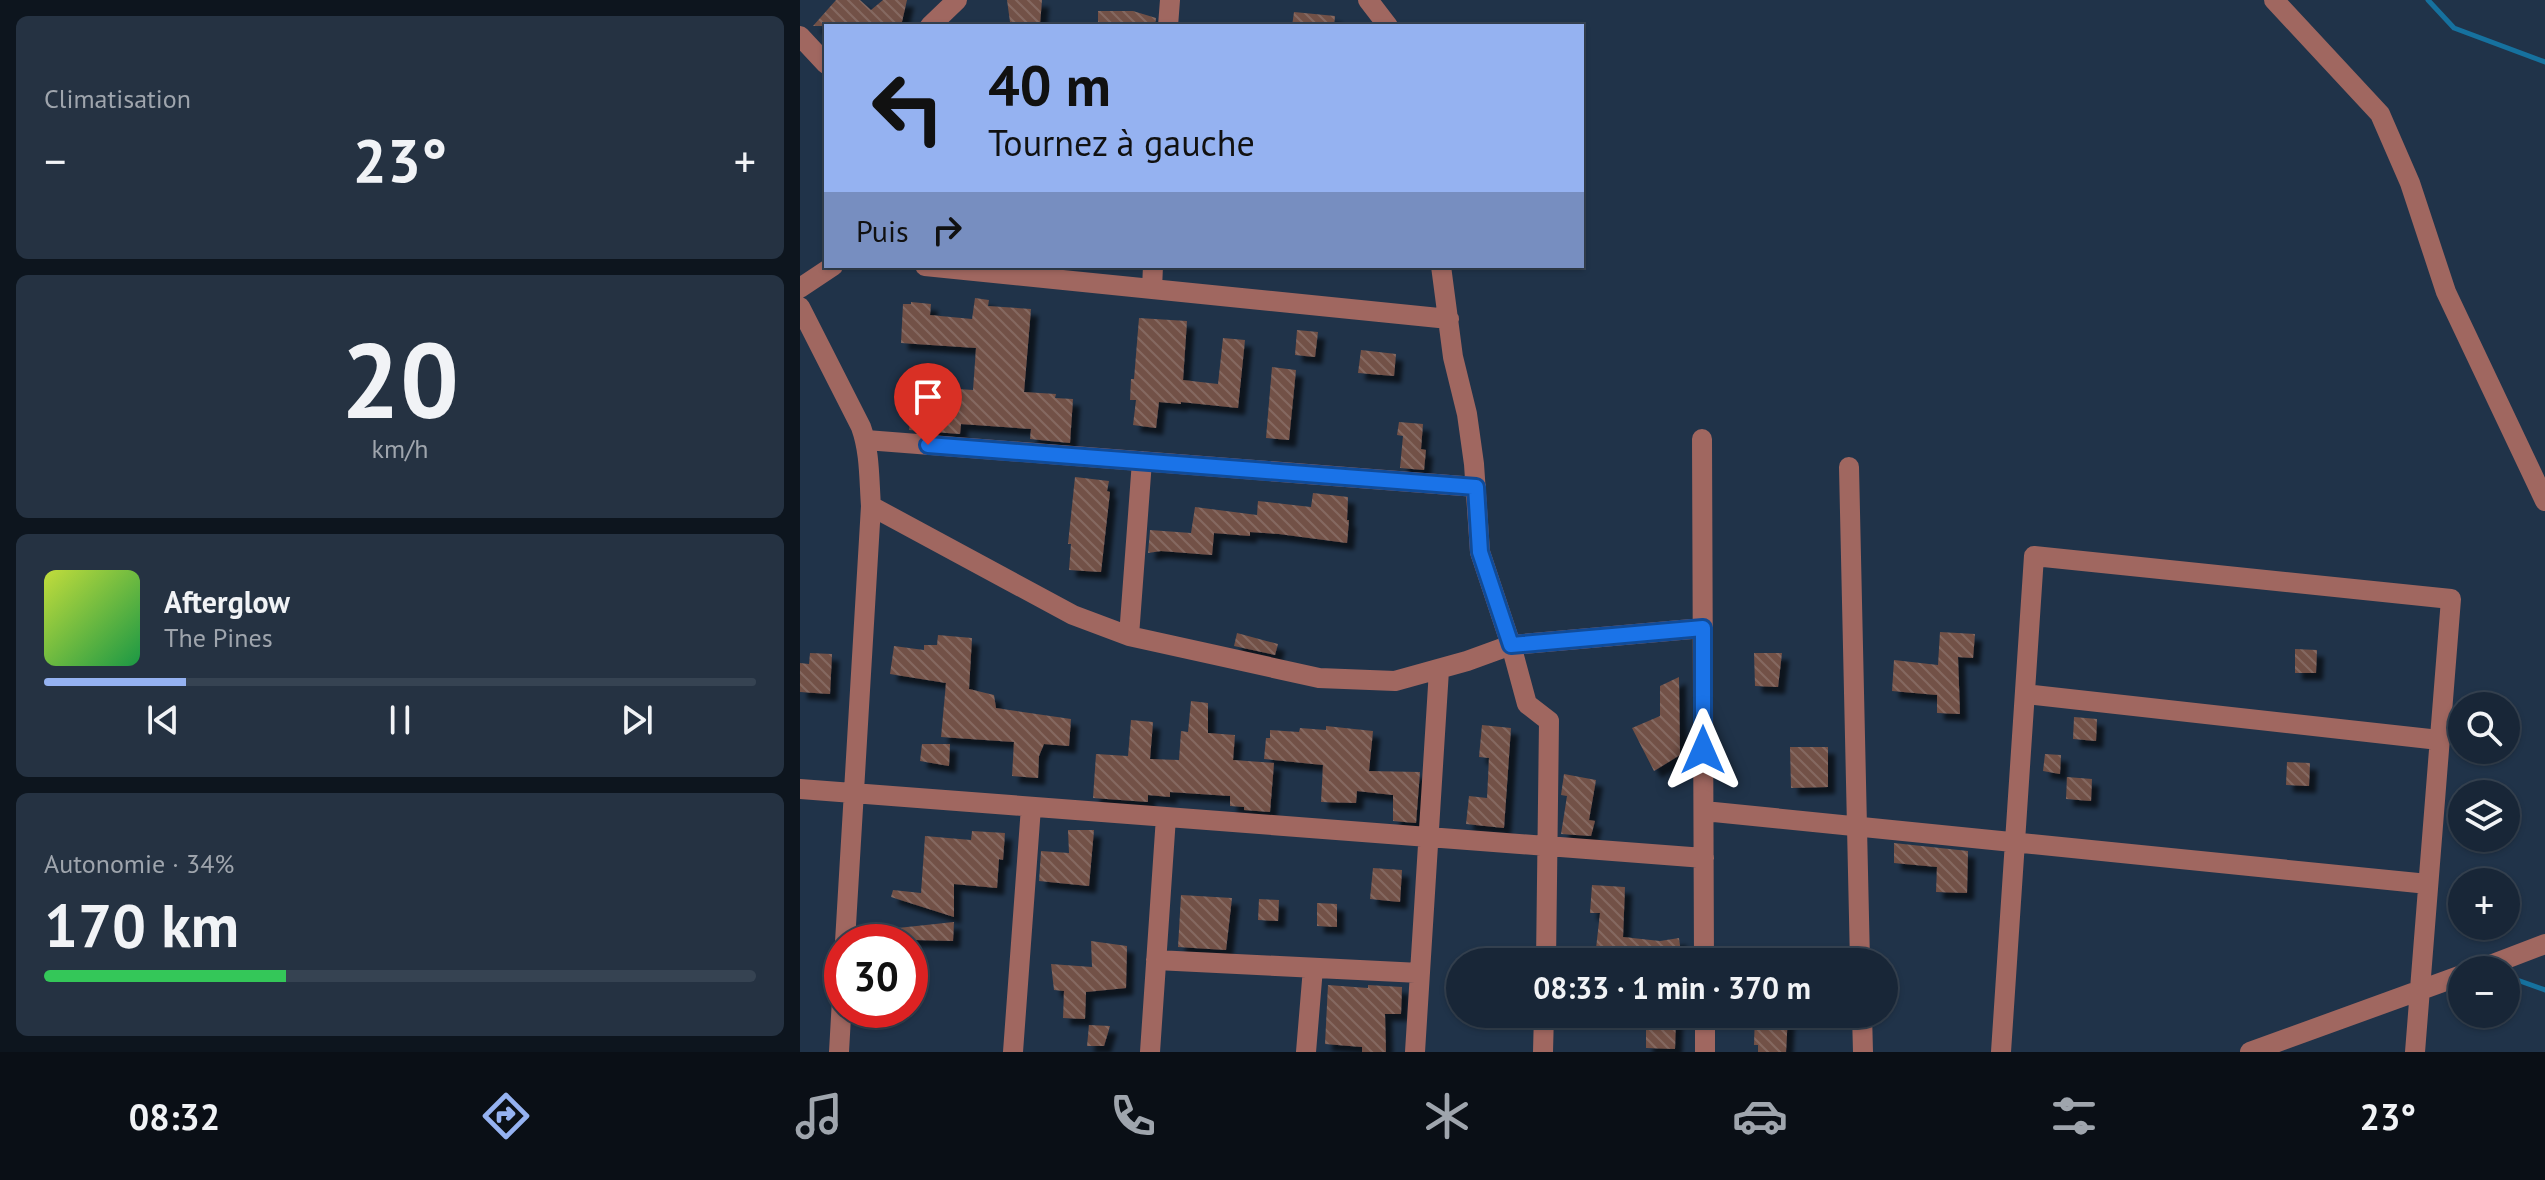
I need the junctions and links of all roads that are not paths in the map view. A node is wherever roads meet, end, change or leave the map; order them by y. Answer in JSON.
{"nodes":[{"id":1,"x":1170,"y":0,"type":"edge"},
{"id":2,"x":1368,"y":0,"type":"edge"},
{"id":3,"x":2274,"y":0,"type":"edge"},
{"id":4,"x":954,"y":1,"type":"edge"},
{"id":5,"x":932,"y":24,"type":"edge"},
{"id":6,"x":1168,"y":24,"type":"edge"},
{"id":7,"x":1386,"y":24,"type":"edge"},
{"id":8,"x":800,"y":36,"type":"edge"},
{"id":9,"x":824,"y":62,"type":"edge"},
{"id":10,"x":830,"y":268,"type":"edge"},
{"id":11,"x":945,"y":268,"type":"edge"},
{"id":12,"x":1153,"y":268,"type":"edge"},
{"id":13,"x":1441,"y":268,"type":"edge"},
{"id":14,"x":800,"y":288,"type":"edge"},
{"id":15,"x":1152,"y":289,"type":"junction"},
{"id":16,"x":800,"y":307,"type":"edge"},
{"id":17,"x":1449,"y":319,"type":"junction"},
{"id":18,"x":1702,"y":439,"type":"dead end"},
{"id":19,"x":866,"y":440,"type":"junction"},
{"id":20,"x":1142,"y":461,"type":"junction"},
{"id":21,"x":1849,"y":467,"type":"dead end"},
{"id":22,"x":1476,"y":487,"type":"junction"},
{"id":23,"x":2545,"y":501,"type":"edge"},
{"id":24,"x":871,"y":506,"type":"junction"},
{"id":25,"x":1703,"y":628,"type":"junction"},
{"id":26,"x":1129,"y":636,"type":"junction"},
{"id":27,"x":1511,"y":645,"type":"junction"},
{"id":28,"x":1439,"y":670,"type":"junction"},
{"id":29,"x":2025,"y":694,"type":"junction"},
{"id":30,"x":2439,"y":740,"type":"junction"},
{"id":31,"x":800,"y":789,"type":"edge"},
{"id":32,"x":854,"y":793,"type":"junction"},
{"id":33,"x":1031,"y":807,"type":"junction"},
{"id":34,"x":1704,"y":811,"type":"junction"},
{"id":35,"x":1166,"y":817,"type":"junction"},
{"id":36,"x":1857,"y":827,"type":"junction"},
{"id":37,"x":1429,"y":837,"type":"junction"},
{"id":38,"x":2015,"y":842,"type":"junction"},
{"id":39,"x":1549,"y":846,"type":"junction"},
{"id":40,"x":1704,"y":858,"type":"junction"},
{"id":41,"x":2428,"y":884,"type":"junction"},
{"id":42,"x":846,"y":924,"type":"edge"},
{"id":43,"x":2545,"y":944,"type":"edge"},
{"id":44,"x":1546,"y":948,"type":"edge"},
{"id":45,"x":1704,"y":948,"type":"edge"},
{"id":46,"x":1860,"y":948,"type":"edge"},
{"id":47,"x":2514,"y":956,"type":"edge"},
{"id":48,"x":1156,"y":960,"type":"junction"},
{"id":49,"x":1313,"y":968,"type":"junction"},
{"id":50,"x":1420,"y":973,"type":"junction"},
{"id":51,"x":2448,"y":980,"type":"edge"},
{"id":52,"x":2420,"y":989,"type":"junction"},
{"id":53,"x":840,"y":1028,"type":"edge"},
{"id":54,"x":1544,"y":1028,"type":"edge"},
{"id":55,"x":1705,"y":1028,"type":"edge"},
{"id":56,"x":1862,"y":1028,"type":"edge"},
{"id":57,"x":839,"y":1052,"type":"edge"},
{"id":58,"x":1013,"y":1052,"type":"edge"},
{"id":59,"x":1150,"y":1052,"type":"edge"},
{"id":60,"x":1306,"y":1052,"type":"edge"},
{"id":61,"x":1415,"y":1052,"type":"edge"},
{"id":62,"x":1543,"y":1052,"type":"edge"},
{"id":63,"x":1705,"y":1052,"type":"edge"},
{"id":64,"x":1863,"y":1052,"type":"edge"},
{"id":65,"x":2001,"y":1052,"type":"edge"},
{"id":66,"x":2250,"y":1052,"type":"edge"},
{"id":67,"x":2415,"y":1052,"type":"edge"}],
"edges":[{"from":1,"to":6,"type":"street"},
{"from":2,"to":7,"type":"street"},
{"from":3,"to":23,"type":"street"},
{"from":4,"to":5,"type":"street"},
{"from":8,"to":9,"type":"street"},
{"from":10,"to":14,"type":"street"},
{"from":11,"to":15,"type":"street"},
{"from":12,"to":15,"type":"street"},
{"from":13,"to":17,"type":"street"},
{"from":15,"to":17,"type":"street"},
{"from":16,"to":19,"type":"street"},
{"from":17,"to":22,"type":"street"},
{"from":18,"to":25,"type":"street"},
{"from":19,"to":20,"type":"street"},
{"from":19,"to":24,"type":"street"},
{"from":20,"to":22,"type":"street"},
{"from":20,"to":26,"type":"street"},
{"from":21,"to":36,"type":"street"},
{"from":22,"to":27,"type":"street"},
{"from":24,"to":26,"type":"street"},
{"from":24,"to":32,"type":"street"},
{"from":25,"to":27,"type":"street"},
{"from":25,"to":34,"type":"street"},
{"from":26,"to":28,"type":"street"},
{"from":27,"to":28,"type":"street"},
{"from":27,"to":39,"type":"street"},
{"from":28,"to":37,"type":"street"},
{"from":29,"to":30,"type":"street"},
{"from":29,"to":30,"type":"street"},
{"from":29,"to":38,"type":"street"},
{"from":30,"to":41,"type":"street"},
{"from":31,"to":32,"type":"street"},
{"from":32,"to":33,"type":"street"},
{"from":32,"to":42,"type":"street"},
{"from":33,"to":35,"type":"street"},
{"from":33,"to":58,"type":"street"},
{"from":34,"to":36,"type":"street"},
{"from":34,"to":40,"type":"street"},
{"from":35,"to":37,"type":"street"},
{"from":35,"to":48,"type":"street"},
{"from":36,"to":38,"type":"street"},
{"from":36,"to":46,"type":"street"},
{"from":37,"to":39,"type":"street"},
{"from":37,"to":50,"type":"street"},
{"from":38,"to":41,"type":"street"},
{"from":38,"to":65,"type":"street"},
{"from":39,"to":40,"type":"street"},
{"from":39,"to":44,"type":"street"},
{"from":40,"to":45,"type":"street"},
{"from":41,"to":52,"type":"street"},
{"from":43,"to":47,"type":"street"},
{"from":48,"to":49,"type":"street"},
{"from":48,"to":59,"type":"street"},
{"from":49,"to":50,"type":"street"},
{"from":49,"to":60,"type":"street"},
{"from":50,"to":61,"type":"street"},
{"from":51,"to":52,"type":"street"},
{"from":52,"to":66,"type":"street"},
{"from":52,"to":67,"type":"street"},
{"from":53,"to":57,"type":"street"},
{"from":54,"to":62,"type":"street"},
{"from":55,"to":63,"type":"street"},
{"from":56,"to":64,"type":"street"}]}
